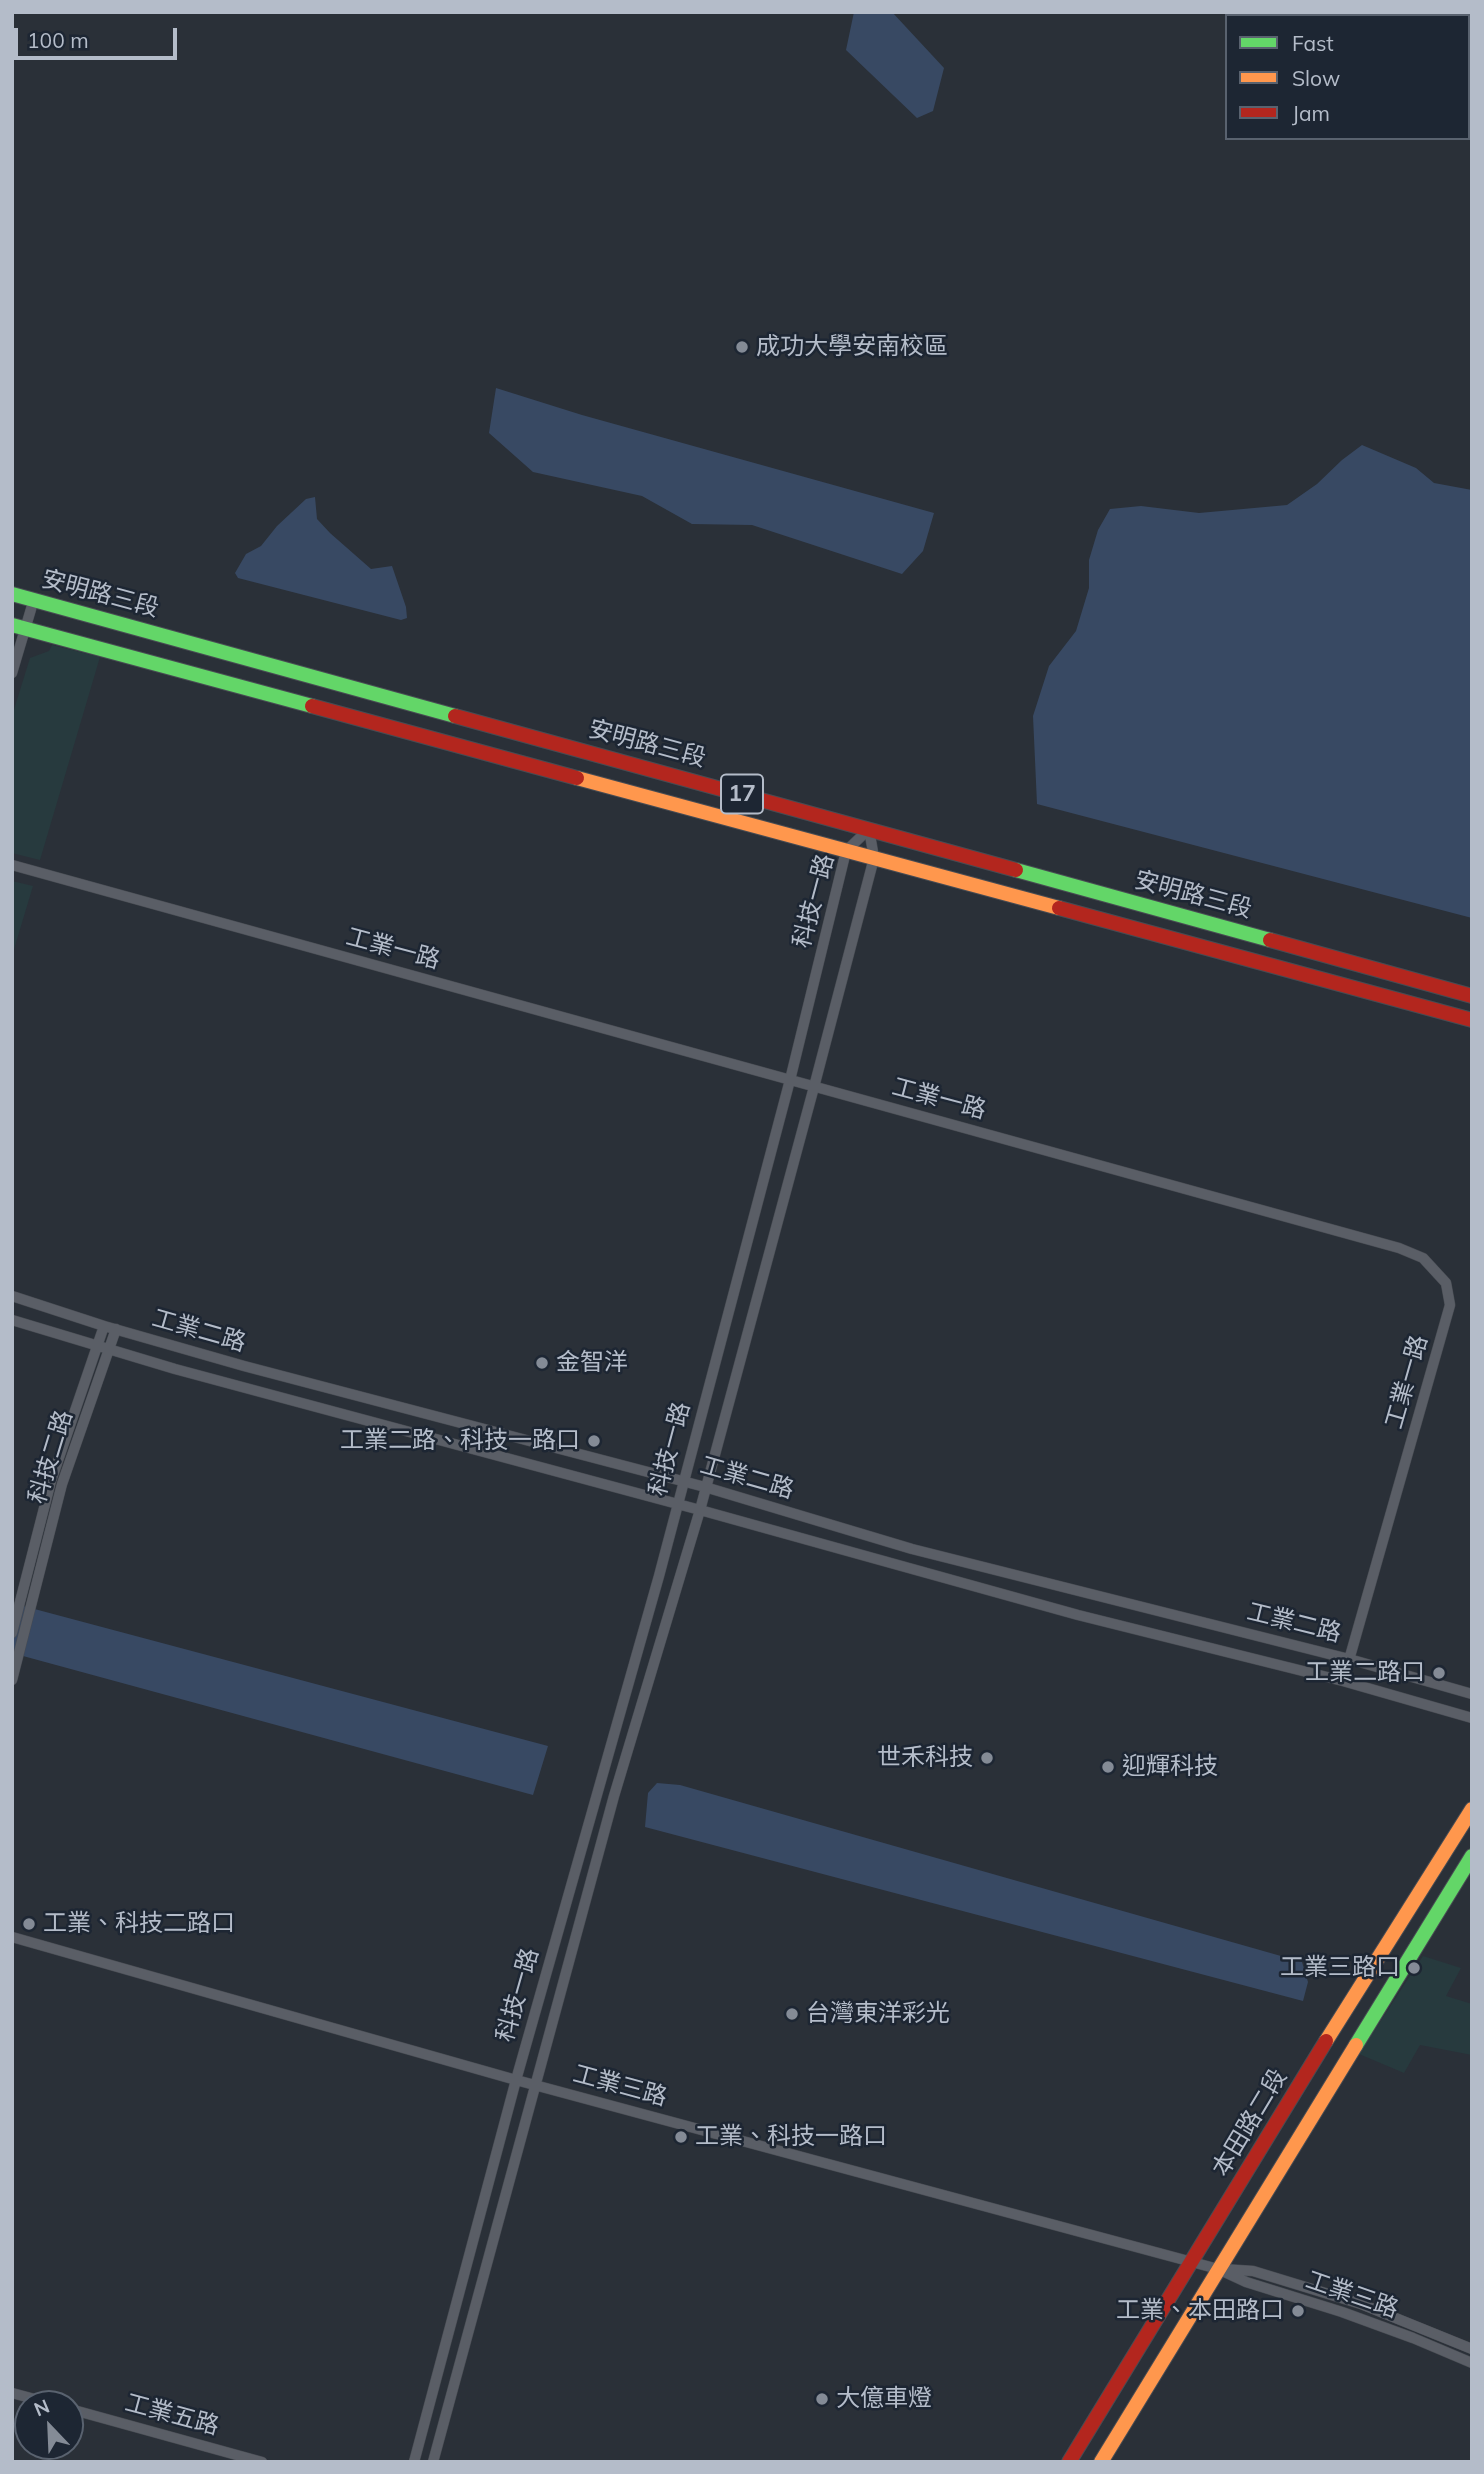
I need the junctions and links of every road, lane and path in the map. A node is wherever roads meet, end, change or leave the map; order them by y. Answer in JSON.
{"nodes":[{"id":1,"x":12,"y":594,"type":"edge"},
{"id":2,"x":34,"y":599,"type":"junction"},
{"id":3,"x":18,"y":626,"type":"edge"},
{"id":4,"x":12,"y":673,"type":"edge"},
{"id":5,"x":869,"y":829,"type":"junction"},
{"id":6,"x":846,"y":851,"type":"junction"},
{"id":7,"x":874,"y":858,"type":"junction"},
{"id":8,"x":12,"y":865,"type":"edge"},
{"id":9,"x":1472,"y":996,"type":"edge"},
{"id":10,"x":1472,"y":1020,"type":"edge"},
{"id":11,"x":790,"y":1080,"type":"junction"},
{"id":12,"x":814,"y":1087,"type":"junction"},
{"id":13,"x":12,"y":1296,"type":"edge"},
{"id":14,"x":12,"y":1320,"type":"edge"},
{"id":15,"x":104,"y":1326,"type":"junction"},
{"id":16,"x":116,"y":1329,"type":"junction"},
{"id":17,"x":96,"y":1348,"type":"junction"},
{"id":18,"x":108,"y":1350,"type":"junction"},
{"id":19,"x":683,"y":1482,"type":"junction"},
{"id":20,"x":705,"y":1488,"type":"junction"},
{"id":21,"x":678,"y":1505,"type":"junction"},
{"id":22,"x":700,"y":1510,"type":"junction"},
{"id":23,"x":12,"y":1633,"type":"edge"},
{"id":24,"x":1349,"y":1658,"type":"junction"},
{"id":25,"x":12,"y":1680,"type":"edge"},
{"id":26,"x":1343,"y":1681,"type":"junction"},
{"id":27,"x":1472,"y":1694,"type":"edge"},
{"id":28,"x":1472,"y":1718,"type":"edge"},
{"id":29,"x":1472,"y":1809,"type":"edge"},
{"id":30,"x":1472,"y":1856,"type":"edge"},
{"id":31,"x":12,"y":1937,"type":"edge"},
{"id":32,"x":516,"y":2080,"type":"junction"},
{"id":33,"x":537,"y":2085,"type":"junction"},
{"id":34,"x":1191,"y":2262,"type":"junction"},
{"id":35,"x":1218,"y":2269,"type":"junction"},
{"id":36,"x":1371,"y":2308,"type":"junction"},
{"id":37,"x":1366,"y":2321,"type":"junction"},
{"id":38,"x":1406,"y":2322,"type":"junction"},
{"id":39,"x":1401,"y":2333,"type":"junction"},
{"id":40,"x":1472,"y":2349,"type":"edge"},
{"id":41,"x":1472,"y":2363,"type":"edge"},
{"id":42,"x":84,"y":2413,"type":"edge"},
{"id":43,"x":262,"y":2462,"type":"edge"},
{"id":44,"x":414,"y":2462,"type":"edge"},
{"id":45,"x":433,"y":2462,"type":"edge"},
{"id":46,"x":1069,"y":2462,"type":"edge"},
{"id":47,"x":1101,"y":2462,"type":"edge"}],
"edges":[{"from":1,"to":2,"type":"main road","name":"安明路三段","number":"17"},
{"from":2,"to":3,"type":"street"},
{"from":2,"to":5,"type":"main road","name":"安明路三段","number":"17"},
{"from":3,"to":4,"type":"street"},
{"from":3,"to":6,"type":"main road","name":"安明路三段","number":"17"},
{"from":5,"to":6,"type":"street","name":"科技一路"},
{"from":5,"to":7,"type":"street","name":"科技一路"},
{"from":5,"to":9,"type":"main road","name":"安明路三段","number":"17"},
{"from":6,"to":7,"type":"main road","name":"安明路三段","number":"17"},
{"from":6,"to":11,"type":"street","name":"科技一路"},
{"from":7,"to":10,"type":"main road","name":"安明路三段","number":"17"},
{"from":7,"to":12,"type":"street","name":"科技一路"},
{"from":8,"to":11,"type":"street","name":"工業一路"},
{"from":11,"to":12,"type":"street","name":"工業一路"},
{"from":11,"to":19,"type":"street","name":"科技一路"},
{"from":12,"to":20,"type":"street","name":"科技一路"},
{"from":12,"to":24,"type":"street","name":"工業一路"},
{"from":13,"to":15,"type":"street","name":"工業二路"},
{"from":14,"to":17,"type":"street","name":"工業二路"},
{"from":15,"to":16,"type":"street","name":"工業二路"},
{"from":15,"to":17,"type":"street","name":"科技二路"},
{"from":16,"to":18,"type":"street","name":"科技二路"},
{"from":16,"to":19,"type":"street","name":"工業二路"},
{"from":17,"to":18,"type":"street","name":"工業二路"},
{"from":17,"to":23,"type":"street","name":"科技二路"},
{"from":18,"to":21,"type":"street","name":"工業二路"},
{"from":18,"to":25,"type":"street","name":"科技二路"},
{"from":19,"to":20,"type":"street","name":"工業二路"},
{"from":19,"to":21,"type":"street","name":"科技一路"},
{"from":20,"to":22,"type":"street","name":"科技一路"},
{"from":20,"to":24,"type":"street","name":"工業二路"},
{"from":21,"to":22,"type":"street","name":"工業二路"},
{"from":21,"to":32,"type":"street","name":"科技一路"},
{"from":22,"to":26,"type":"street","name":"工業二路"},
{"from":22,"to":33,"type":"street","name":"科技一路"},
{"from":24,"to":26,"type":"street","name":"工業一路"},
{"from":24,"to":27,"type":"street","name":"工業二路"},
{"from":26,"to":28,"type":"street","name":"工業二路"},
{"from":29,"to":34,"type":"main road","name":"本田路二段"},
{"from":30,"to":35,"type":"main road","name":"本田路二段"},
{"from":31,"to":32,"type":"street","name":"工業三路"},
{"from":32,"to":33,"type":"street","name":"工業三路"},
{"from":32,"to":44,"type":"street","name":"科技一路"},
{"from":33,"to":34,"type":"street","name":"工業三路"},
{"from":33,"to":45,"type":"street","name":"科技一路"},
{"from":34,"to":35,"type":"street","name":"工業三路"},
{"from":34,"to":46,"type":"main road","name":"本田路二段"},
{"from":35,"to":36,"type":"street","name":"工業三路"},
{"from":35,"to":37,"type":"street","name":"工業三路"},
{"from":35,"to":47,"type":"main road","name":"本田路二段"},
{"from":36,"to":37,"type":"street"},
{"from":36,"to":38,"type":"street","name":"工業三路"},
{"from":37,"to":39,"type":"street","name":"工業三路"},
{"from":38,"to":39,"type":"street"},
{"from":38,"to":40,"type":"street","name":"工業三路"},
{"from":39,"to":41,"type":"street","name":"工業三路"},
{"from":42,"to":43,"type":"street","name":"工業五路"}]}
